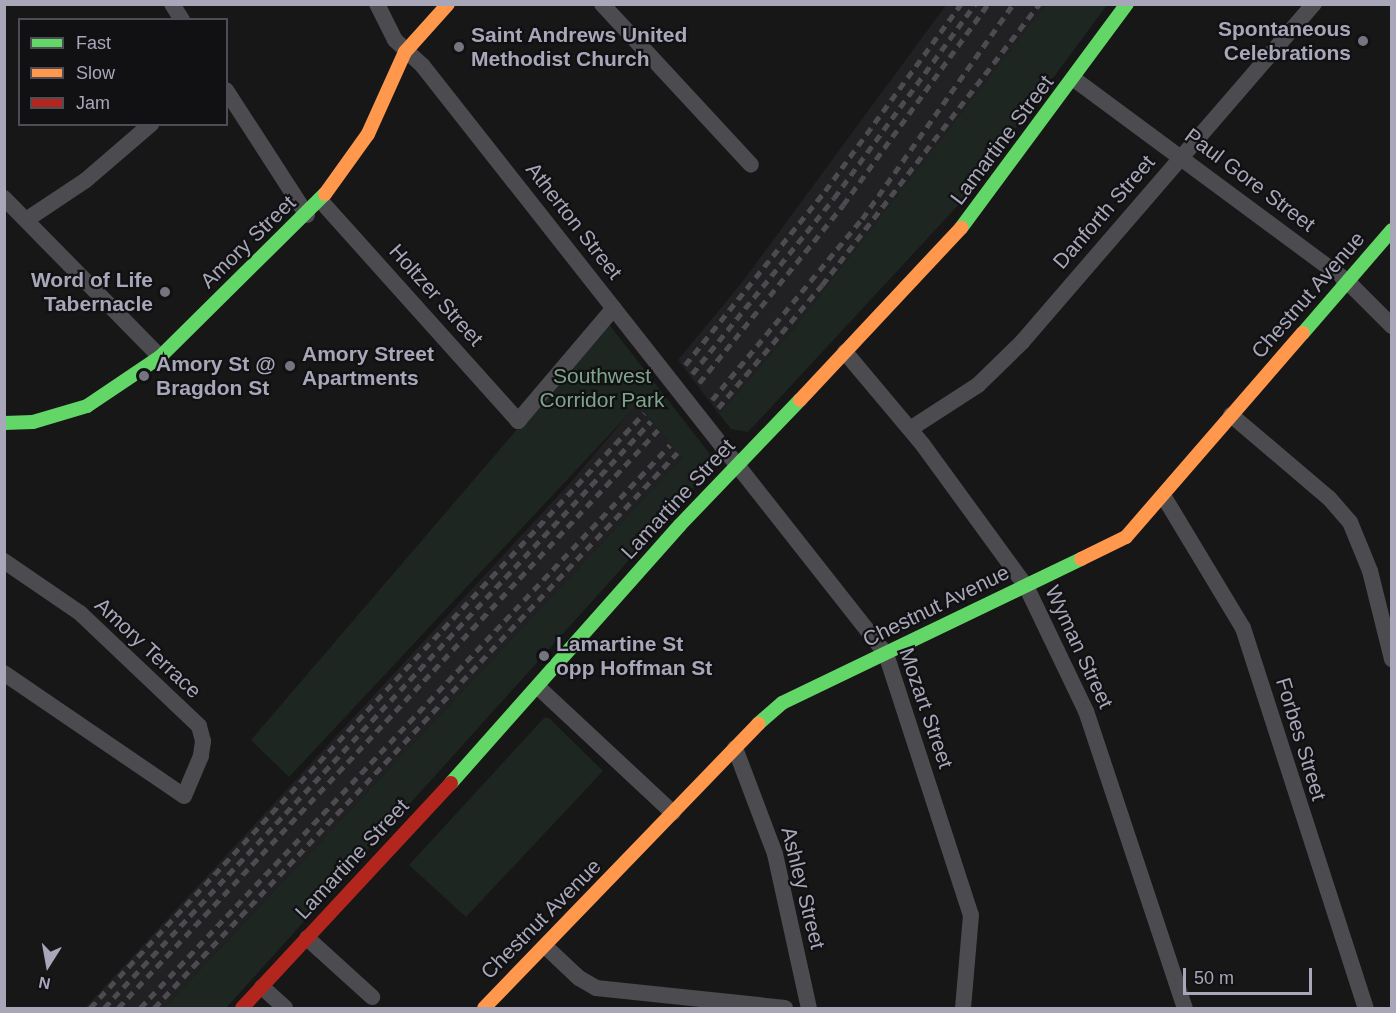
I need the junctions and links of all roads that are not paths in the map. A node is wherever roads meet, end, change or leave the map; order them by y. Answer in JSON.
{"nodes":[{"id":1,"x":172,"y":4,"type":"edge"},
{"id":2,"x":377,"y":4,"type":"edge"},
{"id":3,"x":448,"y":4,"type":"edge"},
{"id":4,"x":602,"y":4,"type":"edge"},
{"id":5,"x":1127,"y":4,"type":"edge"},
{"id":6,"x":1314,"y":4,"type":"edge"},
{"id":7,"x":181,"y":18,"type":"edge"},
{"id":8,"x":405,"y":52,"type":"junction"},
{"id":9,"x":1074,"y":79,"type":"junction"},
{"id":10,"x":228,"y":93,"type":"edge"},
{"id":11,"x":149,"y":126,"type":"edge"},
{"id":12,"x":1181,"y":157,"type":"junction"},
{"id":13,"x":751,"y":165,"type":"dead end"},
{"id":14,"x":4,"y":198,"type":"edge"},
{"id":15,"x":320,"y":201,"type":"junction"},
{"id":16,"x":307,"y":215,"type":"junction"},
{"id":17,"x":26,"y":220,"type":"junction"},
{"id":18,"x":1392,"y":230,"type":"edge"},
{"id":19,"x":1347,"y":281,"type":"junction"},
{"id":20,"x":614,"y":308,"type":"junction"},
{"id":21,"x":1392,"y":326,"type":"edge"},
{"id":22,"x":845,"y":352,"type":"junction"},
{"id":23,"x":160,"y":357,"type":"junction"},
{"id":24,"x":1231,"y":416,"type":"junction"},
{"id":25,"x":4,"y":423,"type":"edge"},
{"id":26,"x":910,"y":429,"type":"junction"},
{"id":27,"x":739,"y":464,"type":"junction"},
{"id":28,"x":1164,"y":497,"type":"junction"},
{"id":29,"x":4,"y":561,"type":"edge"},
{"id":30,"x":1026,"y":586,"type":"junction"},
{"id":31,"x":886,"y":654,"type":"junction"},
{"id":32,"x":1392,"y":659,"type":"edge"},
{"id":33,"x":4,"y":673,"type":"edge"},
{"id":34,"x":539,"y":688,"type":"junction"},
{"id":35,"x":735,"y":747,"type":"junction"},
{"id":36,"x":673,"y":813,"type":"junction"},
{"id":37,"x":308,"y":938,"type":"junction"},
{"id":38,"x":546,"y":947,"type":"junction"},
{"id":39,"x":262,"y":987,"type":"junction"},
{"id":40,"x":372,"y":997,"type":"dead end"},
{"id":41,"x":242,"y":1008,"type":"edge"},
{"id":42,"x":285,"y":1008,"type":"edge"},
{"id":43,"x":484,"y":1008,"type":"edge"},
{"id":44,"x":784,"y":1008,"type":"edge"},
{"id":45,"x":809,"y":1008,"type":"edge"},
{"id":46,"x":963,"y":1008,"type":"edge"},
{"id":47,"x":1185,"y":1008,"type":"edge"},
{"id":48,"x":1366,"y":1008,"type":"edge"}],
"edges":[{"from":1,"to":7,"type":"street"},
{"from":2,"to":8,"type":"street","name":"Atherton Street"},
{"from":3,"to":8,"type":"street","name":"Amory Street"},
{"from":4,"to":13,"type":"street"},
{"from":5,"to":9,"type":"street","name":"Lamartine Street"},
{"from":6,"to":12,"type":"street","name":"Danforth Street"},
{"from":8,"to":15,"type":"street","name":"Amory Street"},
{"from":8,"to":20,"type":"street","name":"Atherton Street"},
{"from":9,"to":12,"type":"street","name":"Paul Gore Street"},
{"from":9,"to":22,"type":"street","name":"Lamartine Street"},
{"from":10,"to":16,"type":"street"},
{"from":11,"to":17,"type":"street"},
{"from":12,"to":19,"type":"street","name":"Paul Gore Street"},
{"from":12,"to":26,"type":"street","name":"Danforth Street"},
{"from":14,"to":17,"type":"street"},
{"from":15,"to":16,"type":"street","name":"Amory Street"},
{"from":15,"to":20,"type":"street","name":"Holtzer Street"},
{"from":16,"to":23,"type":"street","name":"Amory Street"},
{"from":17,"to":23,"type":"street"},
{"from":18,"to":19,"type":"street","name":"Chestnut Avenue"},
{"from":19,"to":21,"type":"street","name":"Paul Gore Street"},
{"from":19,"to":24,"type":"street","name":"Chestnut Avenue"},
{"from":20,"to":27,"type":"street","name":"Atherton Street"},
{"from":22,"to":26,"type":"street","name":"Wyman Street"},
{"from":22,"to":27,"type":"street","name":"Lamartine Street"},
{"from":23,"to":25,"type":"street","name":"Amory Street"},
{"from":24,"to":28,"type":"street","name":"Chestnut Avenue"},
{"from":24,"to":32,"type":"street"},
{"from":26,"to":30,"type":"street","name":"Wyman Street"},
{"from":27,"to":31,"type":"street","name":"Mozart Street"},
{"from":27,"to":34,"type":"street","name":"Lamartine Street"},
{"from":28,"to":30,"type":"street","name":"Chestnut Avenue"},
{"from":28,"to":48,"type":"street","name":"Forbes Street"},
{"from":29,"to":33,"type":"street","name":"Amory Terrace"},
{"from":30,"to":31,"type":"street","name":"Chestnut Avenue"},
{"from":30,"to":47,"type":"street","name":"Wyman Street"},
{"from":31,"to":35,"type":"street","name":"Chestnut Avenue"},
{"from":31,"to":46,"type":"street","name":"Mozart Street"},
{"from":34,"to":36,"type":"street"},
{"from":34,"to":37,"type":"street","name":"Lamartine Street"},
{"from":35,"to":36,"type":"street","name":"Chestnut Avenue"},
{"from":35,"to":45,"type":"street","name":"Ashley Street"},
{"from":36,"to":38,"type":"street","name":"Chestnut Avenue"},
{"from":37,"to":39,"type":"street","name":"Lamartine Street"},
{"from":37,"to":40,"type":"street"},
{"from":38,"to":43,"type":"street","name":"Chestnut Avenue"},
{"from":38,"to":44,"type":"street"},
{"from":39,"to":41,"type":"street","name":"Lamartine Street"},
{"from":39,"to":42,"type":"street"}]}
